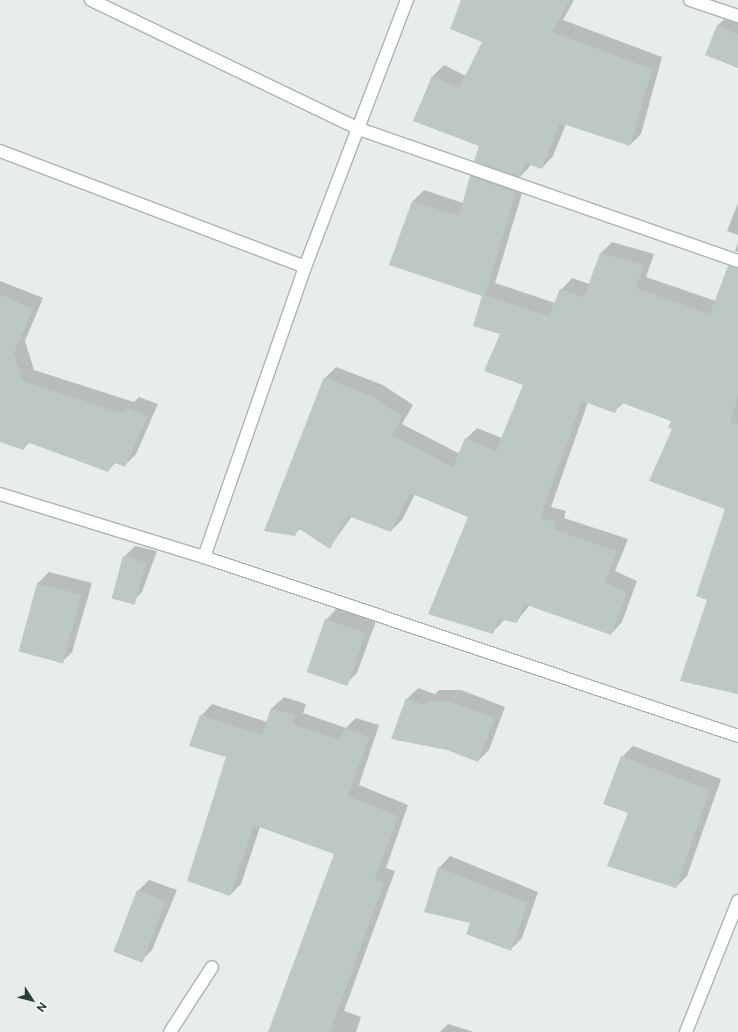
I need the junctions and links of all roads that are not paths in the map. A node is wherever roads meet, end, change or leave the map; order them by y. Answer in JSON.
{"nodes":[{"id":1,"x":91,"y":0,"type":"edge"},
{"id":2,"x":407,"y":0,"type":"edge"},
{"id":3,"x":690,"y":0,"type":"edge"},
{"id":4,"x":738,"y":16,"type":"edge"},
{"id":5,"x":359,"y":129,"type":"junction"},
{"id":6,"x":0,"y":151,"type":"edge"},
{"id":7,"x":738,"y":260,"type":"edge"},
{"id":8,"x":305,"y":266,"type":"junction"},
{"id":9,"x":0,"y":494,"type":"edge"},
{"id":10,"x":204,"y":557,"type":"junction"},
{"id":11,"x":738,"y":736,"type":"edge"},
{"id":12,"x":738,"y":901,"type":"edge"},
{"id":13,"x":212,"y":967,"type":"dead end"},
{"id":14,"x":170,"y":1032,"type":"edge"},
{"id":15,"x":686,"y":1032,"type":"edge"}],
"edges":[{"from":1,"to":5,"type":"street"},
{"from":2,"to":5,"type":"street"},
{"from":3,"to":4,"type":"street"},
{"from":5,"to":7,"type":"street"},
{"from":5,"to":8,"type":"street"},
{"from":6,"to":8,"type":"street"},
{"from":8,"to":10,"type":"street"},
{"from":9,"to":10,"type":"street"},
{"from":10,"to":11,"type":"street"},
{"from":12,"to":15,"type":"street"},
{"from":13,"to":14,"type":"street"}]}
